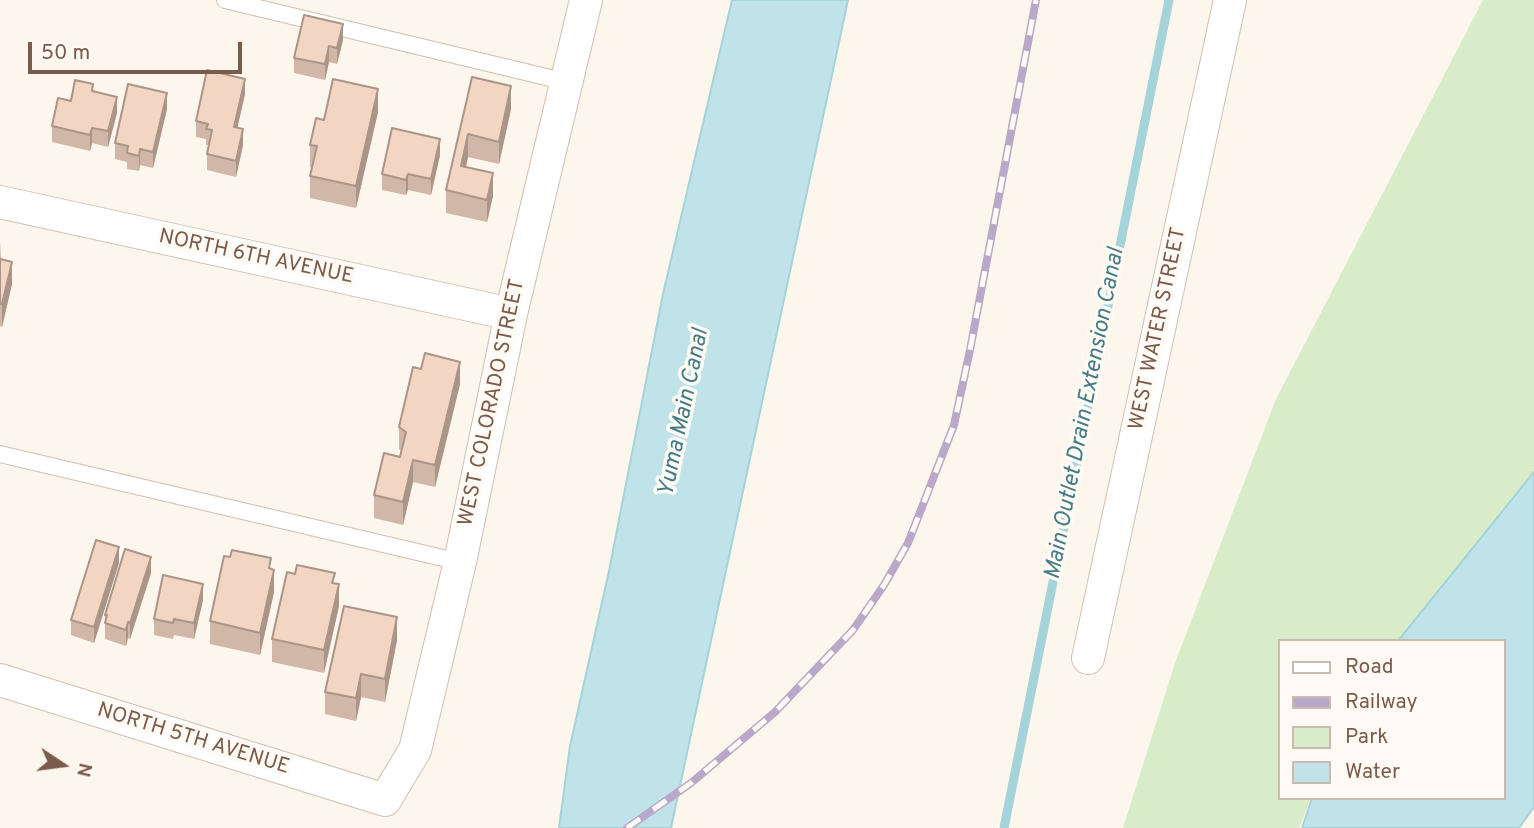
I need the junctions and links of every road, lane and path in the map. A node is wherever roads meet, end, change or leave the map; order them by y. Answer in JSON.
{"nodes":[{"id":1,"x":225,"y":0,"type":"edge"},
{"id":2,"x":586,"y":0,"type":"edge"},
{"id":3,"x":1230,"y":0,"type":"edge"},
{"id":4,"x":566,"y":82,"type":"junction"},
{"id":5,"x":0,"y":202,"type":"edge"},
{"id":6,"x":511,"y":314,"type":"junction"},
{"id":7,"x":0,"y":454,"type":"edge"},
{"id":8,"x":460,"y":562,"type":"junction"},
{"id":9,"x":1088,"y":658,"type":"dead end"},
{"id":10,"x":0,"y":680,"type":"edge"},
{"id":11,"x":385,"y":800,"type":"joint"}],
"edges":[{"from":1,"to":4,"type":"lane"},
{"from":2,"to":4,"type":"street","name":"WEST COLORADO STREET"},
{"from":3,"to":9,"type":"street","name":"WEST WATER STREET"},
{"from":4,"to":6,"type":"street","name":"WEST COLORADO STREET"},
{"from":5,"to":6,"type":"street","name":"NORTH 6TH AVENUE"},
{"from":6,"to":8,"type":"street","name":"WEST COLORADO STREET"},
{"from":7,"to":8,"type":"lane"},
{"from":8,"to":11,"type":"street","name":"WEST COLORADO STREET"},
{"from":10,"to":11,"type":"street","name":"NORTH 5TH AVENUE"}]}
